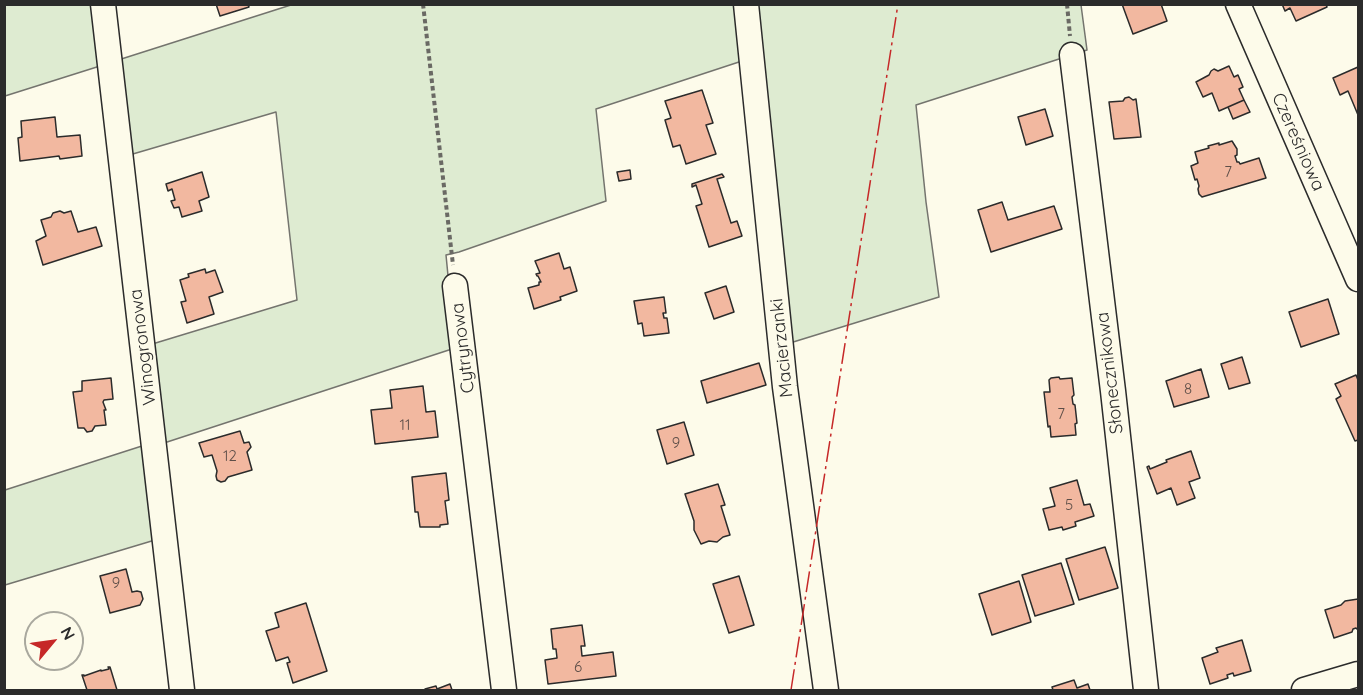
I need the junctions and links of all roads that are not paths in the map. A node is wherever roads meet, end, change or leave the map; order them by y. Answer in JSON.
{"nodes":[{"id":1,"x":103,"y":4,"type":"edge"},
{"id":2,"x":746,"y":4,"type":"edge"},
{"id":3,"x":1238,"y":4,"type":"edge"},
{"id":4,"x":1072,"y":55,"type":"road end"},
{"id":5,"x":1350,"y":237,"type":"edge"},
{"id":6,"x":1359,"y":279,"type":"edge"},
{"id":7,"x":455,"y":286,"type":"road end"},
{"id":8,"x":1359,"y":674,"type":"edge"},
{"id":9,"x":182,"y":690,"type":"edge"},
{"id":10,"x":504,"y":690,"type":"edge"},
{"id":11,"x":826,"y":690,"type":"edge"},
{"id":12,"x":1146,"y":690,"type":"edge"},
{"id":13,"x":1304,"y":690,"type":"edge"}],
"edges":[{"from":1,"to":9,"type":"street","name":"Winogronowa"},
{"from":2,"to":11,"type":"street","name":"Macierzanki"},
{"from":3,"to":5,"type":"street","name":"Czereśniowa"},
{"from":4,"to":12,"type":"street","name":"Słonecznikowa"},
{"from":5,"to":6,"type":"street","name":"Czereśniowa"},
{"from":7,"to":10,"type":"street","name":"Cytrynowa"},
{"from":8,"to":13,"type":"street"}]}
